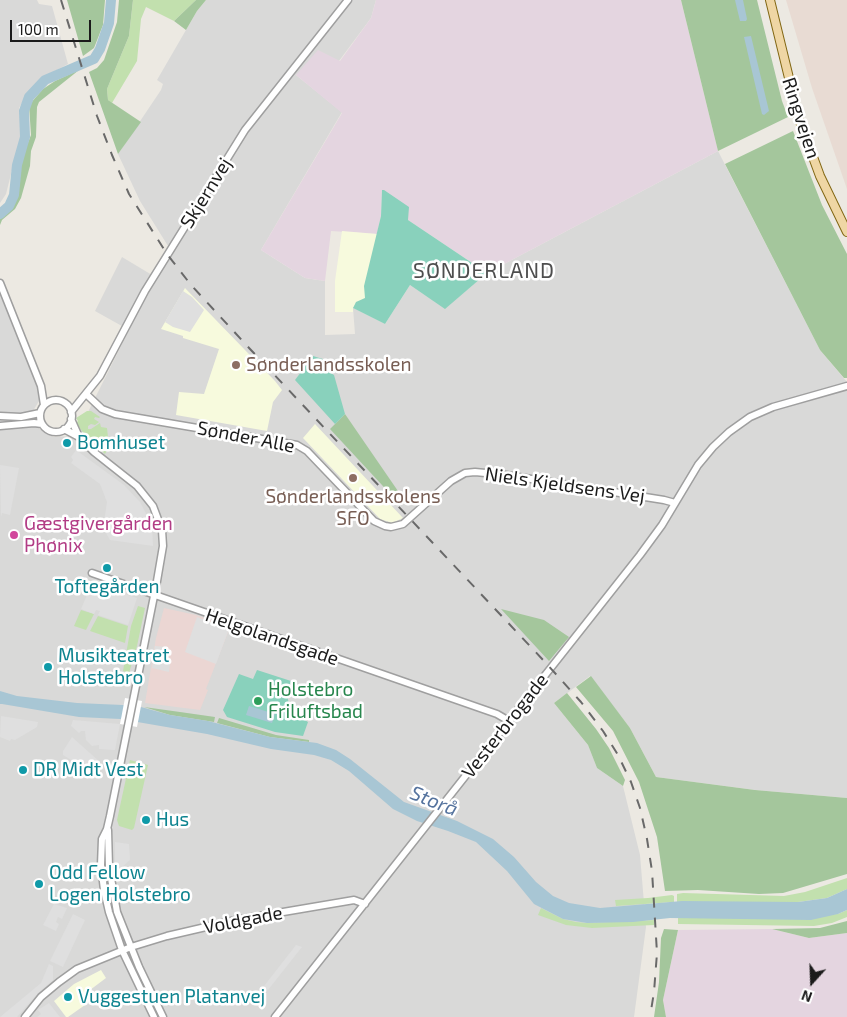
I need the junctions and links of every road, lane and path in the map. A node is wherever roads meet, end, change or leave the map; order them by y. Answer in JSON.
{"nodes":[{"id":1,"x":348,"y":0,"type":"edge"},
{"id":2,"x":770,"y":0,"type":"edge"},
{"id":3,"x":847,"y":232,"type":"edge"},
{"id":4,"x":0,"y":283,"type":"edge"},
{"id":5,"x":41,"y":386,"type":"junction"},
{"id":6,"x":847,"y":386,"type":"edge"},
{"id":7,"x":84,"y":396,"type":"junction"},
{"id":8,"x":55,"y":400,"type":"junction"},
{"id":9,"x":66,"y":403,"type":"junction"},
{"id":10,"x":45,"y":404,"type":"junction"},
{"id":11,"x":40,"y":413,"type":"junction"},
{"id":12,"x":0,"y":418,"type":"edge"},
{"id":13,"x":71,"y":418,"type":"junction"},
{"id":14,"x":42,"y":424,"type":"junction"},
{"id":15,"x":0,"y":426,"type":"edge"},
{"id":16,"x":64,"y":429,"type":"junction"},
{"id":17,"x":79,"y":437,"type":"junction"},
{"id":18,"x":675,"y":503,"type":"junction"},
{"id":19,"x":410,"y":518,"type":"joint"},
{"id":20,"x":92,"y":573,"type":"dead end"},
{"id":21,"x":154,"y":596,"type":"junction"},
{"id":22,"x":509,"y":721,"type":"junction"},
{"id":23,"x":107,"y":829,"type":"junction"},
{"id":24,"x":365,"y":904,"type":"junction"},
{"id":25,"x":131,"y":947,"type":"junction"},
{"id":26,"x":122,"y":950,"type":"junction"},
{"id":27,"x":25,"y":1017,"type":"edge"},
{"id":28,"x":154,"y":1017,"type":"edge"},
{"id":29,"x":163,"y":1017,"type":"edge"},
{"id":30,"x":275,"y":1017,"type":"edge"}],
"edges":[{"from":1,"to":7,"type":"street","name":"Skjernvej"},
{"from":2,"to":3,"type":"main road","name":"Ringvejen"},
{"from":4,"to":5,"type":"street"},
{"from":5,"to":8,"type":"street"},
{"from":5,"to":10,"type":"street"},
{"from":6,"to":18,"type":"street","name":"Vesterbrogade"},
{"from":7,"to":9,"type":"street"},
{"from":7,"to":13,"type":"street","name":"Skjernvej"},
{"from":7,"to":19,"type":"street","name":"Sønder Alle"},
{"from":8,"to":9,"type":"street"},
{"from":8,"to":10,"type":"street"},
{"from":9,"to":13,"type":"street"},
{"from":10,"to":11,"type":"street"},
{"from":11,"to":12,"type":"street"},
{"from":11,"to":14,"type":"street"},
{"from":13,"to":16,"type":"street"},
{"from":13,"to":17,"type":"street"},
{"from":14,"to":15,"type":"street"},
{"from":14,"to":16,"type":"street"},
{"from":16,"to":17,"type":"street"},
{"from":17,"to":21,"type":"street"},
{"from":18,"to":19,"type":"street","name":"Niels Kjeldsens Vej"},
{"from":18,"to":22,"type":"street","name":"Vesterbrogade"},
{"from":20,"to":21,"type":"street","name":"Helgolandsgade"},
{"from":21,"to":22,"type":"street","name":"Helgolandsgade"},
{"from":21,"to":23,"type":"street"},
{"from":22,"to":24,"type":"street","name":"Vesterbrogade"},
{"from":23,"to":25,"type":"street"},
{"from":23,"to":26,"type":"street"},
{"from":24,"to":25,"type":"street","name":"Voldgade"},
{"from":24,"to":30,"type":"street","name":"Vesterbrogade"},
{"from":25,"to":26,"type":"street","name":"Voldgade"},
{"from":25,"to":29,"type":"street"},
{"from":26,"to":27,"type":"street","name":"Voldgade"},
{"from":26,"to":28,"type":"street"}]}
